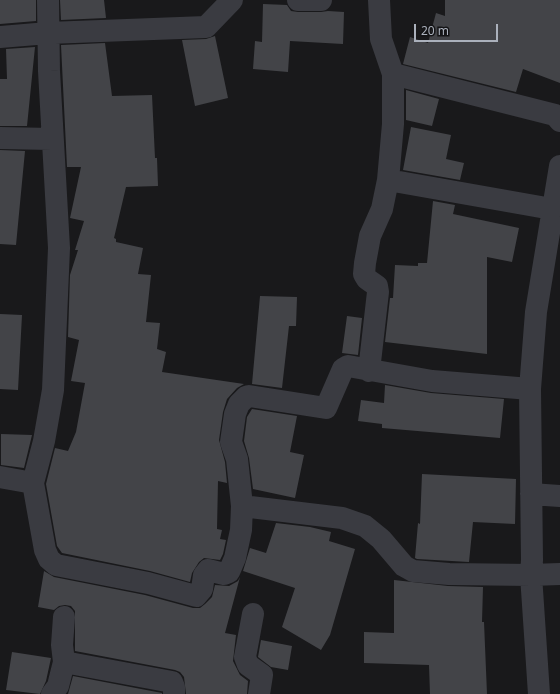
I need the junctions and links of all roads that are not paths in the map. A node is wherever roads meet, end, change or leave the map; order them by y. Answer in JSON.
{"nodes":[{"id":1,"x":48,"y":0,"type":"edge"},
{"id":2,"x":232,"y":0,"type":"edge"},
{"id":3,"x":298,"y":0,"type":"edge"},
{"id":4,"x":320,"y":0,"type":"edge"},
{"id":5,"x":379,"y":0,"type":"edge"},
{"id":6,"x":48,"y":33,"type":"junction"},
{"id":7,"x":0,"y":37,"type":"edge"},
{"id":8,"x":393,"y":74,"type":"junction"},
{"id":9,"x":560,"y":121,"type":"edge"},
{"id":10,"x":0,"y":138,"type":"edge"},
{"id":11,"x":52,"y":139,"type":"junction"},
{"id":12,"x":560,"y":166,"type":"edge"},
{"id":13,"x":388,"y":180,"type":"junction"},
{"id":14,"x":552,"y":209,"type":"junction"},
{"id":15,"x":369,"y":371,"type":"junction"},
{"id":16,"x":530,"y":390,"type":"junction"},
{"id":17,"x":0,"y":477,"type":"edge"},
{"id":18,"x":33,"y":483,"type":"junction"},
{"id":19,"x":530,"y":494,"type":"junction"},
{"id":20,"x":560,"y":496,"type":"edge"},
{"id":21,"x":242,"y":506,"type":"junction"},
{"id":22,"x":560,"y":574,"type":"edge"},
{"id":23,"x":530,"y":575,"type":"junction"},
{"id":24,"x":254,"y":614,"type":"dead end"},
{"id":25,"x":64,"y":617,"type":"dead end"},
{"id":26,"x":64,"y":662,"type":"junction"},
{"id":27,"x":52,"y":694,"type":"edge"},
{"id":28,"x":174,"y":694,"type":"edge"},
{"id":29,"x":259,"y":694,"type":"edge"},
{"id":30,"x":539,"y":694,"type":"edge"}],
"edges":[{"from":1,"to":6,"type":"street"},
{"from":2,"to":6,"type":"street"},
{"from":3,"to":4,"type":"street"},
{"from":5,"to":8,"type":"street"},
{"from":6,"to":7,"type":"street"},
{"from":6,"to":11,"type":"street"},
{"from":8,"to":9,"type":"street"},
{"from":8,"to":13,"type":"street"},
{"from":10,"to":11,"type":"street"},
{"from":11,"to":18,"type":"street"},
{"from":12,"to":14,"type":"street"},
{"from":13,"to":14,"type":"street"},
{"from":13,"to":15,"type":"street"},
{"from":14,"to":16,"type":"street"},
{"from":15,"to":16,"type":"street"},
{"from":15,"to":21,"type":"street"},
{"from":16,"to":19,"type":"street"},
{"from":17,"to":18,"type":"street"},
{"from":18,"to":21,"type":"street"},
{"from":19,"to":20,"type":"street"},
{"from":19,"to":23,"type":"street"},
{"from":21,"to":23,"type":"street"},
{"from":22,"to":23,"type":"street"},
{"from":23,"to":30,"type":"street"},
{"from":24,"to":29,"type":"street"},
{"from":25,"to":26,"type":"street"},
{"from":26,"to":27,"type":"street"},
{"from":26,"to":28,"type":"street"}]}
